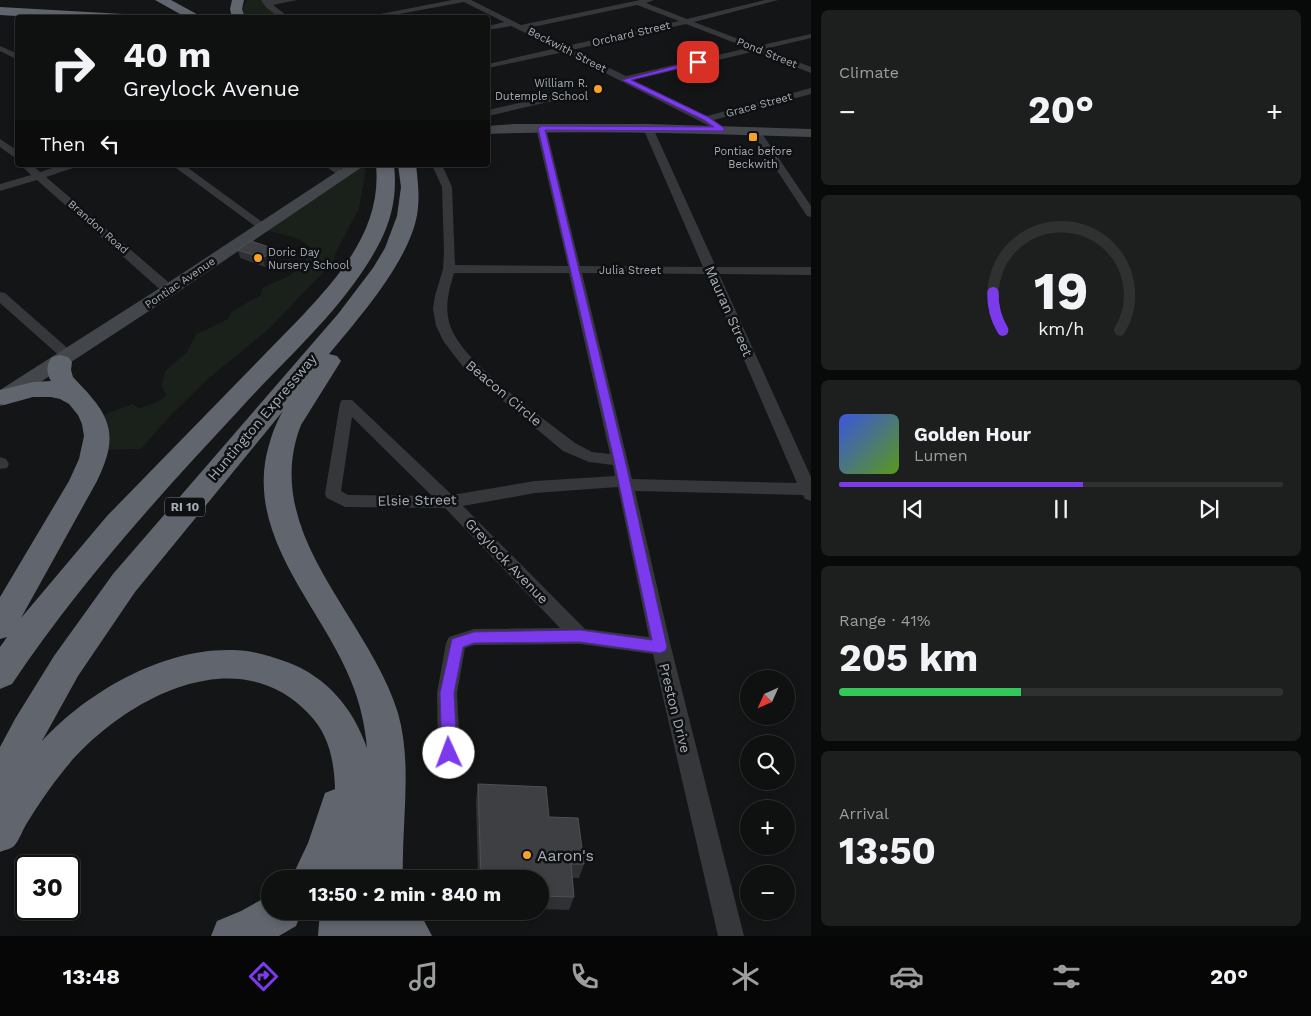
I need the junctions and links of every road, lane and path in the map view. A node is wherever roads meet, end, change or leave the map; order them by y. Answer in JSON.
{"nodes":[{"id":1,"x":4,"y":0,"type":"edge"},
{"id":2,"x":238,"y":0,"type":"edge"},
{"id":3,"x":245,"y":0,"type":"edge"},
{"id":4,"x":293,"y":0,"type":"edge"},
{"id":5,"x":464,"y":0,"type":"edge"},
{"id":6,"x":652,"y":0,"type":"edge"},
{"id":7,"x":774,"y":0,"type":"edge"},
{"id":8,"x":156,"y":2,"type":"edge"},
{"id":9,"x":266,"y":2,"type":"edge"},
{"id":10,"x":639,"y":3,"type":"junction"},
{"id":11,"x":85,"y":4,"type":"dead end"},
{"id":12,"x":0,"y":13,"type":"edge"},
{"id":13,"x":55,"y":15,"type":"edge"},
{"id":14,"x":176,"y":15,"type":"edge"},
{"id":15,"x":190,"y":15,"type":"edge"},
{"id":16,"x":239,"y":15,"type":"edge"},
{"id":17,"x":240,"y":15,"type":"edge"},
{"id":18,"x":283,"y":15,"type":"edge"},
{"id":19,"x":380,"y":15,"type":"edge"},
{"id":20,"x":686,"y":21,"type":"junction"},
{"id":21,"x":512,"y":23,"type":"junction"},
{"id":22,"x":521,"y":27,"type":"junction"},
{"id":23,"x":490,"y":28,"type":"edge"},
{"id":24,"x":811,"y":36,"type":"edge"},
{"id":25,"x":15,"y":48,"type":"edge"},
{"id":26,"x":755,"y":48,"type":"junction"},
{"id":27,"x":564,"y":49,"type":"junction"},
{"id":28,"x":2,"y":50,"type":"edge"},
{"id":29,"x":15,"y":56,"type":"edge"},
{"id":30,"x":490,"y":66,"type":"edge"},
{"id":31,"x":811,"y":70,"type":"edge"},
{"id":32,"x":625,"y":80,"type":"junction"},
{"id":33,"x":811,"y":91,"type":"edge"},
{"id":34,"x":567,"y":95,"type":"dead end"},
{"id":35,"x":490,"y":113,"type":"edge"},
{"id":36,"x":706,"y":119,"type":"junction"},
{"id":37,"x":542,"y":128,"type":"junction"},
{"id":38,"x":648,"y":128,"type":"junction"},
{"id":39,"x":490,"y":130,"type":"edge"},
{"id":40,"x":721,"y":130,"type":"junction"},
{"id":41,"x":756,"y":131,"type":"junction"},
{"id":42,"x":811,"y":133,"type":"edge"},
{"id":43,"x":0,"y":142,"type":"edge"},
{"id":44,"x":15,"y":154,"type":"edge"},
{"id":45,"x":28,"y":167,"type":"edge"},
{"id":46,"x":65,"y":167,"type":"edge"},
{"id":47,"x":180,"y":167,"type":"edge"},
{"id":48,"x":385,"y":167,"type":"edge"},
{"id":49,"x":407,"y":167,"type":"edge"},
{"id":50,"x":438,"y":167,"type":"edge"},
{"id":51,"x":345,"y":168,"type":"edge"},
{"id":52,"x":38,"y":175,"type":"junction"},
{"id":53,"x":0,"y":188,"type":"edge"},
{"id":54,"x":811,"y":214,"type":"edge"},
{"id":55,"x":263,"y":227,"type":"junction"},
{"id":56,"x":395,"y":248,"type":"junction"},
{"id":57,"x":449,"y":268,"type":"junction"},
{"id":58,"x":575,"y":270,"type":"junction"},
{"id":59,"x":711,"y":271,"type":"junction"},
{"id":60,"x":811,"y":272,"type":"edge"},
{"id":61,"x":169,"y":290,"type":"junction"},
{"id":62,"x":0,"y":296,"type":"edge"},
{"id":63,"x":64,"y":359,"type":"junction"},
{"id":64,"x":2,"y":398,"type":"edge"},
{"id":65,"x":81,"y":400,"type":"junction"},
{"id":66,"x":346,"y":403,"type":"joint"},
{"id":67,"x":620,"y":460,"type":"junction"},
{"id":68,"x":625,"y":483,"type":"junction"},
{"id":69,"x":810,"y":491,"type":"edge"},
{"id":70,"x":449,"y":502,"type":"junction"},
{"id":71,"x":0,"y":626,"type":"edge"},
{"id":72,"x":580,"y":636,"type":"junction"},
{"id":73,"x":660,"y":647,"type":"junction"},
{"id":74,"x":0,"y":674,"type":"edge"},
{"id":75,"x":336,"y":721,"type":"junction"},
{"id":76,"x":449,"y":753,"type":"dead end"},
{"id":77,"x":0,"y":784,"type":"edge"},
{"id":78,"x":0,"y":832,"type":"edge"},
{"id":79,"x":317,"y":870,"type":"edge"},
{"id":80,"x":345,"y":870,"type":"edge"},
{"id":81,"x":382,"y":870,"type":"edge"},
{"id":82,"x":266,"y":920,"type":"edge"},
{"id":83,"x":340,"y":920,"type":"edge"},
{"id":84,"x":374,"y":920,"type":"edge"},
{"id":85,"x":398,"y":920,"type":"edge"},
{"id":86,"x":232,"y":936,"type":"edge"},
{"id":87,"x":338,"y":936,"type":"edge"},
{"id":88,"x":371,"y":936,"type":"edge"},
{"id":89,"x":411,"y":936,"type":"edge"},
{"id":90,"x":731,"y":936,"type":"edge"}],
"edges":[{"from":1,"to":11,"type":"highway"},
{"from":2,"to":16,"type":"highway"},
{"from":3,"to":17,"type":"highway"},
{"from":4,"to":9,"type":"street"},
{"from":5,"to":19,"type":"street"},
{"from":5,"to":21,"type":"street","name":"Beckwith Street"},
{"from":6,"to":10,"type":"street"},
{"from":7,"to":20,"type":"street","name":"Orchard Street"},
{"from":8,"to":14,"type":"highway"},
{"from":8,"to":15,"type":"highway"},
{"from":9,"to":18,"type":"street"},
{"from":10,"to":20,"type":"street","name":"Pond Street"},
{"from":10,"to":22,"type":"street"},
{"from":12,"to":13,"type":"highway"},
{"from":20,"to":26,"type":"street","name":"Pond Street"},
{"from":20,"to":27,"type":"street","name":"Orchard Street"},
{"from":21,"to":22,"type":"street","name":"Beckwith Street"},
{"from":21,"to":23,"type":"street"},
{"from":22,"to":27,"type":"street","name":"Beckwith Street"},
{"from":24,"to":26,"type":"street"},
{"from":25,"to":28,"type":"street"},
{"from":26,"to":31,"type":"street","name":"Pond Street"},
{"from":26,"to":32,"type":"street"},
{"from":27,"to":30,"type":"street","name":"Orchard Street"},
{"from":27,"to":32,"type":"street","name":"Beckwith Street"},
{"from":28,"to":29,"type":"street"},
{"from":32,"to":36,"type":"street","name":"Beckwith Street"},
{"from":33,"to":36,"type":"street","name":"Grace Street"},
{"from":34,"to":35,"type":"street"},
{"from":36,"to":40,"type":"street","name":"Beckwith Street"},
{"from":37,"to":38,"type":"main road"},
{"from":37,"to":39,"type":"main road"},
{"from":37,"to":58,"type":"street","name":"Preston Drive"},
{"from":38,"to":40,"type":"main road"},
{"from":38,"to":59,"type":"street","name":"Mauran Street"},
{"from":40,"to":41,"type":"main road"},
{"from":41,"to":42,"type":"main road"},
{"from":41,"to":54,"type":"street"},
{"from":43,"to":44,"type":"street"},
{"from":45,"to":52,"type":"street","name":"Brandon Road"},
{"from":46,"to":52,"type":"street"},
{"from":47,"to":55,"type":"street"},
{"from":48,"to":74,"type":"highway","name":"Huntington Expressway","number":"RI 10"},
{"from":49,"to":56,"type":"highway","name":"Huntington Expressway","number":"RI 10"},
{"from":50,"to":57,"type":"street","name":"Beacon Circle"},
{"from":51,"to":55,"type":"main road","name":"Pontiac Avenue"},
{"from":52,"to":53,"type":"street"},
{"from":52,"to":61,"type":"street","name":"Brandon Road"},
{"from":55,"to":61,"type":"main road","name":"Pontiac Avenue"},
{"from":56,"to":77,"type":"highway","name":"Huntington Expressway","number":"RI 10"},
{"from":56,"to":81,"type":"highway"},
{"from":57,"to":58,"type":"street","name":"Julia Street"},
{"from":57,"to":67,"type":"street","name":"Beacon Circle"},
{"from":58,"to":59,"type":"street","name":"Julia Street"},
{"from":58,"to":67,"type":"street","name":"Preston Drive"},
{"from":59,"to":60,"type":"street","name":"Julia Street"},
{"from":59,"to":69,"type":"street","name":"Mauran Street"},
{"from":61,"to":63,"type":"main road","name":"Pontiac Avenue"},
{"from":62,"to":63,"type":"street"},
{"from":63,"to":64,"type":"main road","name":"Pontiac Avenue"},
{"from":63,"to":65,"type":"highway"},
{"from":64,"to":65,"type":"highway"},
{"from":65,"to":71,"type":"highway"},
{"from":66,"to":70,"type":"street","name":"Greylock Avenue"},
{"from":66,"to":70,"type":"street","name":"Elsie Street"},
{"from":67,"to":68,"type":"street","name":"Preston Drive"},
{"from":68,"to":69,"type":"street","name":"Elsie Street"},
{"from":68,"to":70,"type":"street","name":"Elsie Street"},
{"from":68,"to":73,"type":"street","name":"Preston Drive"},
{"from":70,"to":72,"type":"street","name":"Greylock Avenue"},
{"from":72,"to":73,"type":"street"},
{"from":72,"to":76,"type":"street"},
{"from":73,"to":90,"type":"street","name":"Preston Drive"},
{"from":75,"to":78,"type":"highway"},
{"from":75,"to":79,"type":"highway"},
{"from":75,"to":80,"type":"highway"},
{"from":82,"to":86,"type":"highway"},
{"from":83,"to":87,"type":"highway"},
{"from":84,"to":88,"type":"highway"},
{"from":85,"to":89,"type":"highway"}]}
